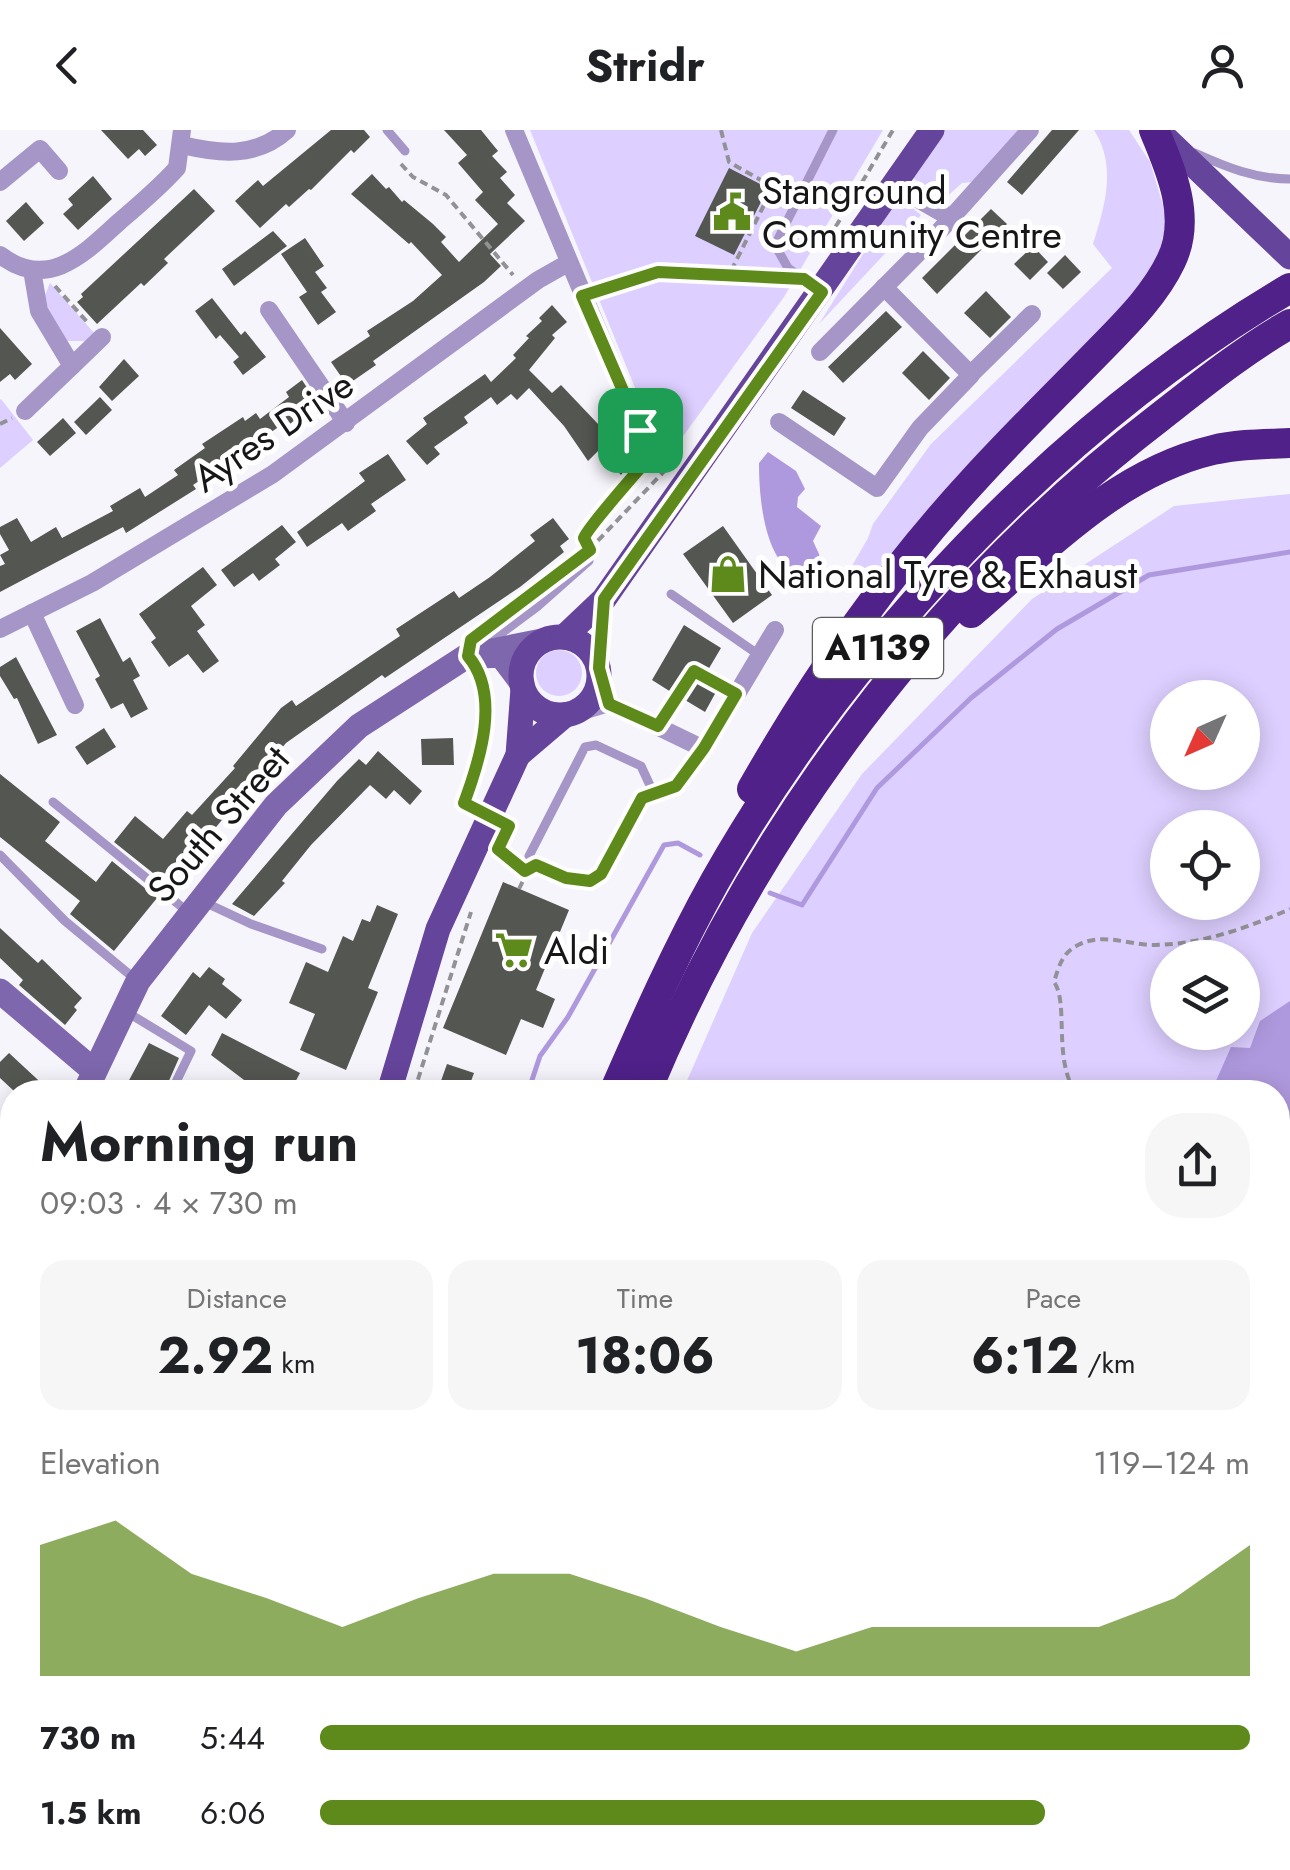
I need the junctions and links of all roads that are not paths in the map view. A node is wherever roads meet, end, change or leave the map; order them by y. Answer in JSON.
{"nodes":[{"id":1,"x":287,"y":130,"type":"edge"},
{"id":2,"x":388,"y":130,"type":"edge"},
{"id":3,"x":514,"y":130,"type":"edge"},
{"id":4,"x":833,"y":130,"type":"edge"},
{"id":5,"x":932,"y":130,"type":"edge"},
{"id":6,"x":1030,"y":130,"type":"edge"},
{"id":7,"x":1156,"y":130,"type":"edge"},
{"id":8,"x":182,"y":138,"type":"edge"},
{"id":9,"x":406,"y":151,"type":"dead end"},
{"id":10,"x":59,"y":171,"type":"dead end"},
{"id":11,"x":1290,"y":179,"type":"edge"},
{"id":12,"x":0,"y":182,"type":"edge"},
{"id":13,"x":895,"y":186,"type":"junction"},
{"id":14,"x":950,"y":218,"type":"junction"},
{"id":15,"x":0,"y":256,"type":"edge"},
{"id":16,"x":1290,"y":256,"type":"edge"},
{"id":17,"x":568,"y":263,"type":"junction"},
{"id":18,"x":40,"y":270,"type":"junction"},
{"id":19,"x":813,"y":285,"type":"junction"},
{"id":20,"x":884,"y":287,"type":"junction"},
{"id":21,"x":1277,"y":296,"type":"edge"},
{"id":22,"x":269,"y":310,"type":"dead end"},
{"id":23,"x":1032,"y":314,"type":"dead end"},
{"id":24,"x":1286,"y":326,"type":"edge"},
{"id":25,"x":102,"y":337,"type":"road end"},
{"id":26,"x":820,"y":352,"type":"dead end"},
{"id":27,"x":72,"y":366,"type":"junction"},
{"id":28,"x":970,"y":375,"type":"junction"},
{"id":29,"x":25,"y":411,"type":"dead end"},
{"id":30,"x":779,"y":422,"type":"dead end"},
{"id":31,"x":346,"y":423,"type":"junction"},
{"id":32,"x":640,"y":430,"type":"road end"},
{"id":33,"x":1290,"y":442,"type":"edge"},
{"id":34,"x":587,"y":556,"type":"road end"},
{"id":35,"x":575,"y":576,"type":"junction"},
{"id":36,"x":593,"y":592,"type":"junction"},
{"id":37,"x":671,"y":594,"type":"dead end"},
{"id":38,"x":32,"y":613,"type":"junction"},
{"id":39,"x":0,"y":629,"type":"edge"},
{"id":40,"x":775,"y":630,"type":"dead end"},
{"id":41,"x":553,"y":639,"type":"junction"},
{"id":42,"x":468,"y":656,"type":"junction"},
{"id":43,"x":759,"y":656,"type":"junction"},
{"id":44,"x":600,"y":670,"type":"junction"},
{"id":45,"x":886,"y":685,"type":"junction"},
{"id":46,"x":522,"y":686,"type":"junction"},
{"id":47,"x":736,"y":694,"type":"junction"},
{"id":48,"x":609,"y":704,"type":"junction"},
{"id":49,"x":74,"y":705,"type":"dead end"},
{"id":50,"x":569,"y":715,"type":"junction"},
{"id":51,"x":658,"y":726,"type":"junction"},
{"id":52,"x":704,"y":748,"type":"junction"},
{"id":53,"x":518,"y":755,"type":"junction"},
{"id":54,"x":676,"y":786,"type":"joint"},
{"id":55,"x":654,"y":794,"type":"junction"},
{"id":56,"x":52,"y":802,"type":"dead end"},
{"id":57,"x":0,"y":854,"type":"edge"},
{"id":58,"x":716,"y":879,"type":"junction"},
{"id":59,"x":194,"y":906,"type":"junction"},
{"id":60,"x":322,"y":949,"type":"dead end"},
{"id":61,"x":138,"y":981,"type":"junction"},
{"id":62,"x":0,"y":991,"type":"edge"},
{"id":63,"x":123,"y":1010,"type":"junction"},
{"id":64,"x":88,"y":1080,"type":"edge"},
{"id":65,"x":89,"y":1080,"type":"edge"},
{"id":66,"x":177,"y":1080,"type":"edge"},
{"id":67,"x":393,"y":1080,"type":"edge"},
{"id":68,"x":619,"y":1080,"type":"edge"},
{"id":69,"x":651,"y":1080,"type":"edge"}],
"edges":[{"from":1,"to":8,"type":"street"},
{"from":2,"to":9,"type":"lane"},
{"from":3,"to":17,"type":"street"},
{"from":4,"to":19,"type":"lane"},
{"from":5,"to":13,"type":"main road"},
{"from":6,"to":14,"type":"street"},
{"from":7,"to":11,"type":"lane"},
{"from":7,"to":16,"type":"main road"},
{"from":7,"to":58,"type":"highway","number":"A1139"},
{"from":8,"to":18,"type":"street"},
{"from":10,"to":12,"type":"street"},
{"from":13,"to":14,"type":"street"},
{"from":13,"to":19,"type":"main road"},
{"from":14,"to":20,"type":"street"},
{"from":15,"to":18,"type":"street"},
{"from":17,"to":31,"type":"street","name":"Ayres Drive"},
{"from":17,"to":32,"type":"street"},
{"from":18,"to":27,"type":"street"},
{"from":19,"to":36,"type":"main road"},
{"from":20,"to":26,"type":"street"},
{"from":20,"to":28,"type":"street"},
{"from":21,"to":58,"type":"highway","number":"A1139"},
{"from":22,"to":31,"type":"street"},
{"from":23,"to":28,"type":"street"},
{"from":24,"to":45,"type":"highway","number":"A1139"},
{"from":25,"to":27,"type":"street"},
{"from":27,"to":29,"type":"street"},
{"from":28,"to":30,"type":"street"},
{"from":31,"to":38,"type":"street","name":"Ayres Drive"},
{"from":33,"to":45,"type":"highway","number":"A1139"},
{"from":34,"to":35,"type":"lane"},
{"from":35,"to":36,"type":"lane"},
{"from":35,"to":42,"type":"lane"},
{"from":36,"to":41,"type":"main road"},
{"from":36,"to":44,"type":"main road"},
{"from":37,"to":43,"type":"lane"},
{"from":38,"to":39,"type":"street","name":"Ayres Drive"},
{"from":38,"to":49,"type":"street"},
{"from":40,"to":43,"type":"street"},
{"from":41,"to":42,"type":"street","name":"South Street"},
{"from":41,"to":44,"type":"main road"},
{"from":41,"to":46,"type":"main road"},
{"from":42,"to":46,"type":"street"},
{"from":42,"to":59,"type":"street","name":"South Street"},
{"from":43,"to":47,"type":"street"},
{"from":44,"to":48,"type":"street"},
{"from":44,"to":50,"type":"main road"},
{"from":45,"to":69,"type":"highway","number":"A1139"},
{"from":46,"to":50,"type":"main road"},
{"from":46,"to":53,"type":"main road"},
{"from":47,"to":51,"type":"lane"},
{"from":47,"to":52,"type":"street"},
{"from":48,"to":50,"type":"street"},
{"from":48,"to":51,"type":"street"},
{"from":50,"to":53,"type":"main road"},
{"from":51,"to":52,"type":"street"},
{"from":52,"to":54,"type":"street"},
{"from":53,"to":67,"type":"main road"},
{"from":54,"to":55,"type":"lane"},
{"from":55,"to":55,"type":"lane"},
{"from":56,"to":59,"type":"lane"},
{"from":57,"to":61,"type":"lane"},
{"from":58,"to":68,"type":"highway","number":"A1139"},
{"from":59,"to":60,"type":"lane"},
{"from":59,"to":61,"type":"street","name":"South Street"},
{"from":61,"to":63,"type":"street","name":"South Street"},
{"from":62,"to":64,"type":"street"},
{"from":63,"to":65,"type":"street","name":"South Street"},
{"from":63,"to":66,"type":"lane"}]}
